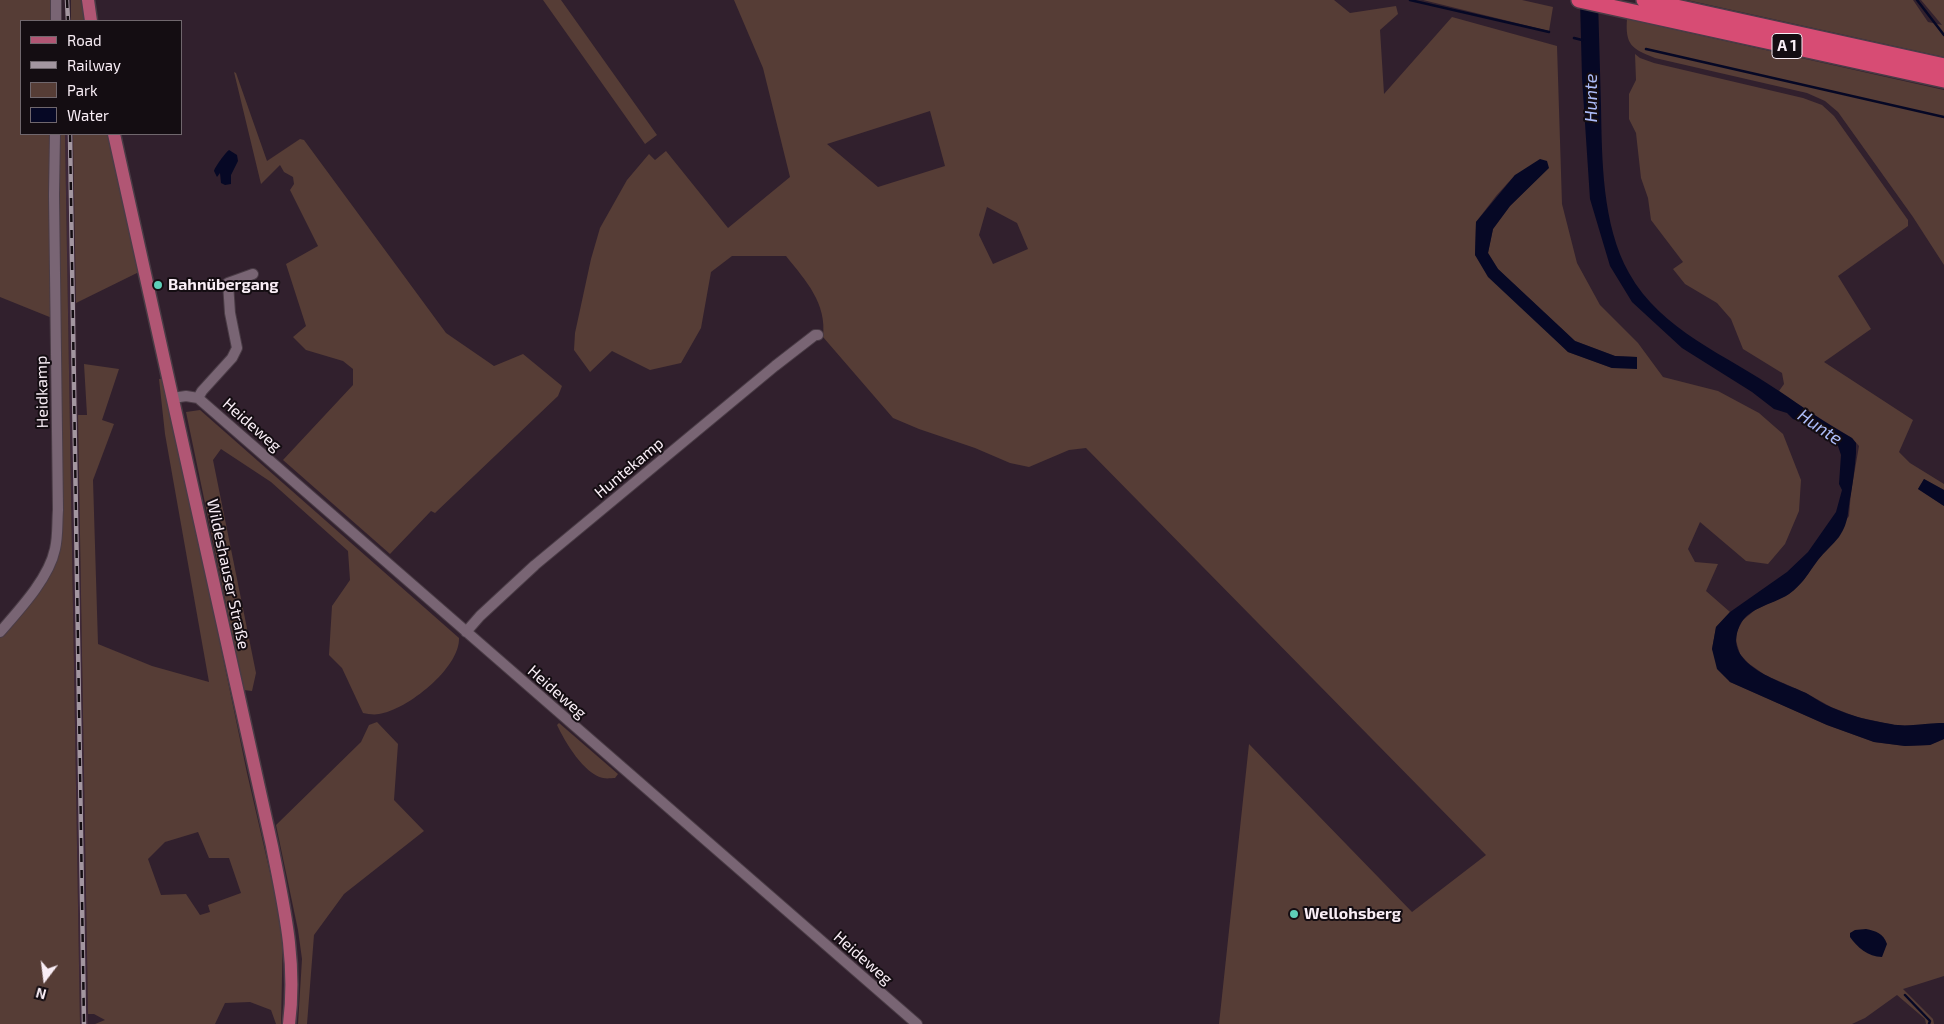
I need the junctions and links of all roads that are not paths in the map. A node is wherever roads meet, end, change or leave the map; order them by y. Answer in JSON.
{"nodes":[{"id":1,"x":56,"y":0,"type":"edge"},
{"id":2,"x":88,"y":0,"type":"edge"},
{"id":3,"x":1579,"y":0,"type":"edge"},
{"id":4,"x":1644,"y":0,"type":"edge"},
{"id":5,"x":56,"y":20,"type":"edge"},
{"id":6,"x":91,"y":20,"type":"edge"},
{"id":7,"x":1944,"y":66,"type":"edge"},
{"id":8,"x":1944,"y":80,"type":"edge"},
{"id":9,"x":55,"y":135,"type":"edge"},
{"id":10,"x":114,"y":135,"type":"edge"},
{"id":11,"x":253,"y":274,"type":"dead end"},
{"id":12,"x":818,"y":335,"type":"dead end"},
{"id":13,"x":173,"y":398,"type":"junction"},
{"id":14,"x":198,"y":398,"type":"junction"},
{"id":15,"x":0,"y":632,"type":"edge"},
{"id":16,"x":466,"y":632,"type":"junction"},
{"id":17,"x":913,"y":1023,"type":"edge"},
{"id":18,"x":289,"y":1024,"type":"edge"}],
"edges":[{"from":1,"to":5,"type":"street"},
{"from":2,"to":6,"type":"main road"},
{"from":3,"to":8,"type":"highway","number":"A 1"},
{"from":4,"to":7,"type":"highway","number":"A 1"},
{"from":9,"to":15,"type":"street","name":"Heidkamp"},
{"from":10,"to":13,"type":"main road","name":"Wildeshauser Straße"},
{"from":11,"to":14,"type":"street"},
{"from":12,"to":16,"type":"street","name":"Huntekamp"},
{"from":13,"to":14,"type":"street","name":"Heideweg"},
{"from":13,"to":18,"type":"main road","name":"Wildeshauser Straße"},
{"from":14,"to":16,"type":"street","name":"Heideweg"},
{"from":16,"to":17,"type":"street","name":"Heideweg"}]}
